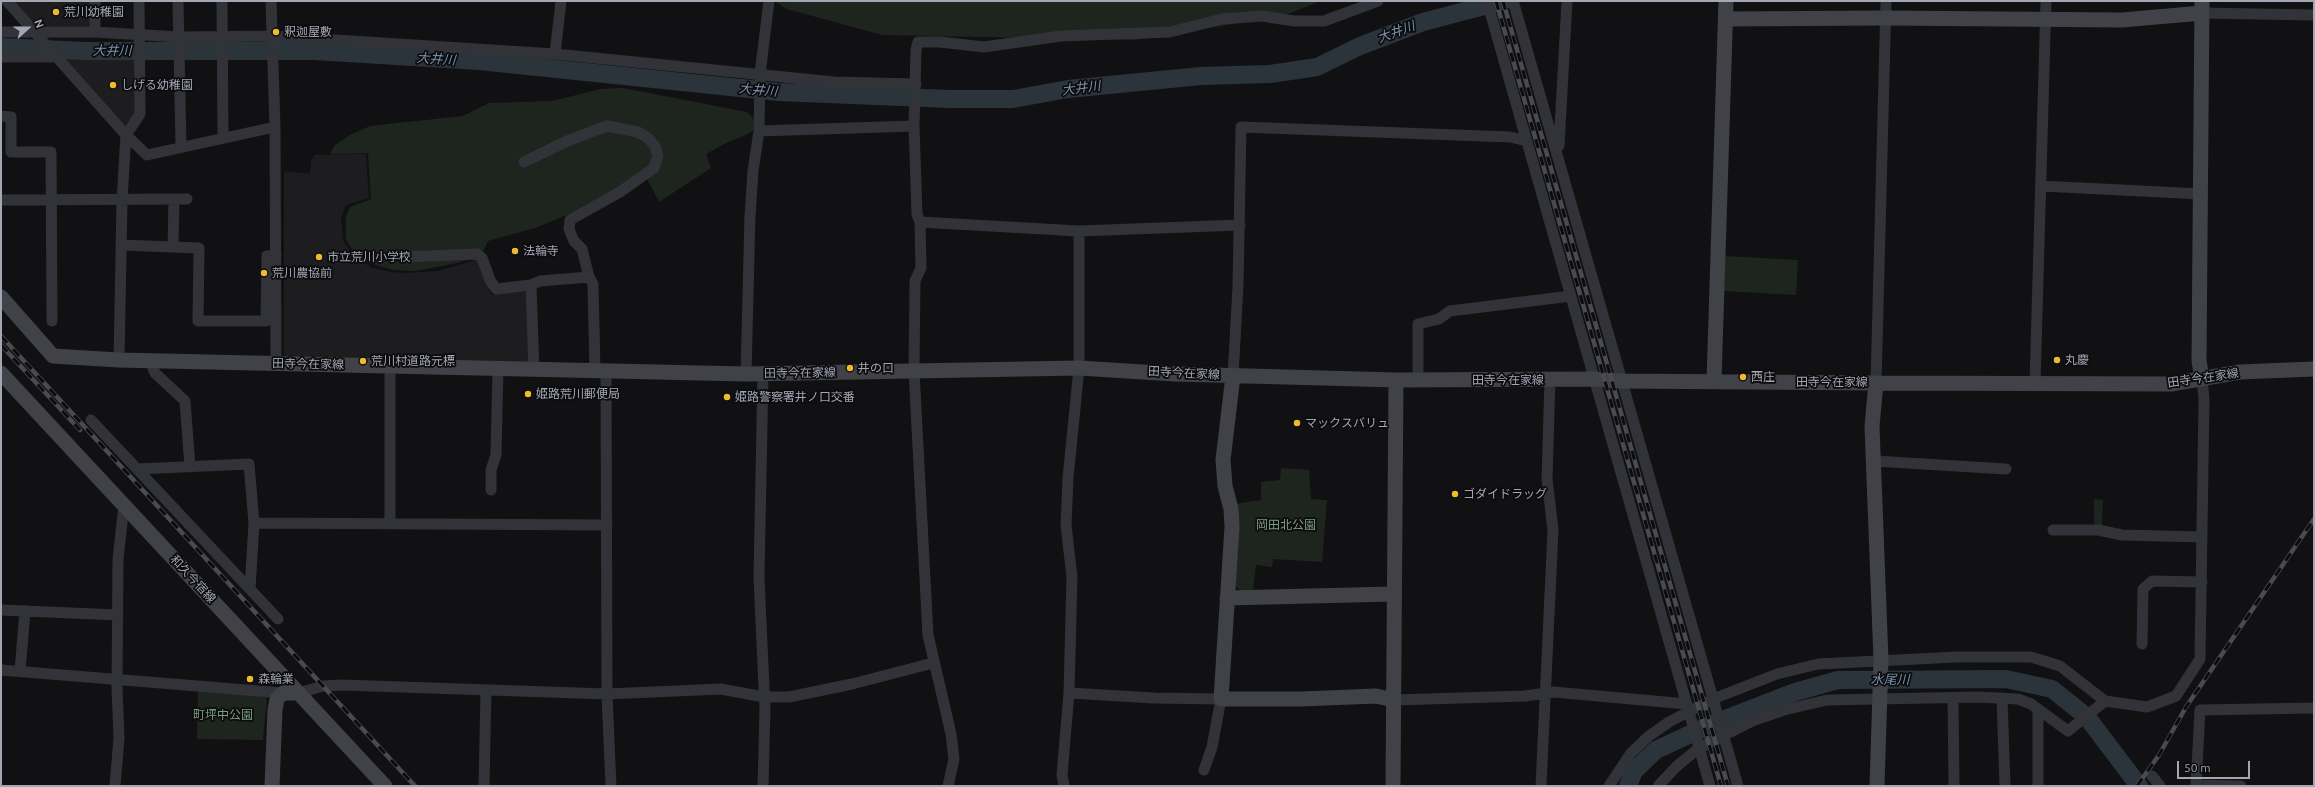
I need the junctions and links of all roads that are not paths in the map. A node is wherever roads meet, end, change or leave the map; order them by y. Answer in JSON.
{"nodes":[{"id":1,"x":7,"y":1,"type":"edge"},
{"id":2,"x":94,"y":1,"type":"edge"},
{"id":3,"x":139,"y":1,"type":"edge"},
{"id":4,"x":178,"y":1,"type":"edge"},
{"id":5,"x":222,"y":1,"type":"edge"},
{"id":6,"x":271,"y":1,"type":"edge"},
{"id":7,"x":561,"y":1,"type":"edge"},
{"id":8,"x":769,"y":1,"type":"edge"},
{"id":9,"x":1378,"y":1,"type":"edge"},
{"id":10,"x":1487,"y":1,"type":"edge"},
{"id":11,"x":1513,"y":1,"type":"edge"},
{"id":12,"x":1567,"y":1,"type":"edge"},
{"id":13,"x":1726,"y":1,"type":"edge"},
{"id":14,"x":1886,"y":1,"type":"edge"},
{"id":15,"x":2046,"y":1,"type":"edge"},
{"id":16,"x":2202,"y":7,"type":"edge"},
{"id":17,"x":2314,"y":15,"type":"edge"},
{"id":18,"x":1885,"y":18,"type":"junction"},
{"id":19,"x":1726,"y":19,"type":"junction"},
{"id":20,"x":2045,"y":20,"type":"junction"},
{"id":21,"x":1,"y":32,"type":"edge"},
{"id":22,"x":95,"y":32,"type":"junction"},
{"id":23,"x":36,"y":33,"type":"junction"},
{"id":24,"x":140,"y":35,"type":"junction"},
{"id":25,"x":273,"y":36,"type":"junction"},
{"id":26,"x":179,"y":37,"type":"junction"},
{"id":27,"x":223,"y":37,"type":"junction"},
{"id":28,"x":555,"y":54,"type":"junction"},
{"id":29,"x":1,"y":57,"type":"edge"},
{"id":30,"x":57,"y":57,"type":"junction"},
{"id":31,"x":760,"y":74,"type":"junction"},
{"id":32,"x":916,"y":84,"type":"junction"},
{"id":33,"x":1,"y":116,"type":"edge"},
{"id":34,"x":914,"y":126,"type":"junction"},
{"id":35,"x":275,"y":127,"type":"junction"},
{"id":36,"x":759,"y":131,"type":"junction"},
{"id":37,"x":126,"y":135,"type":"junction"},
{"id":38,"x":223,"y":137,"type":"junction"},
{"id":39,"x":1527,"y":141,"type":"junction"},
{"id":40,"x":181,"y":146,"type":"junction"},
{"id":41,"x":1558,"y":155,"type":"junction"},
{"id":42,"x":524,"y":162,"type":"dead end"},
{"id":43,"x":2041,"y":186,"type":"junction"},
{"id":44,"x":2201,"y":194,"type":"junction"},
{"id":45,"x":174,"y":199,"type":"junction"},
{"id":46,"x":187,"y":199,"type":"dead end"},
{"id":47,"x":1,"y":200,"type":"edge"},
{"id":48,"x":52,"y":200,"type":"junction"},
{"id":49,"x":122,"y":200,"type":"junction"},
{"id":50,"x":920,"y":222,"type":"junction"},
{"id":51,"x":1240,"y":225,"type":"junction"},
{"id":52,"x":1079,"y":231,"type":"junction"},
{"id":53,"x":121,"y":244,"type":"junction"},
{"id":54,"x":173,"y":247,"type":"junction"},
{"id":55,"x":276,"y":255,"type":"junction"},
{"id":56,"x":403,"y":257,"type":"dead end"},
{"id":57,"x":589,"y":277,"type":"junction"},
{"id":58,"x":531,"y":285,"type":"junction"},
{"id":59,"x":1571,"y":296,"type":"junction"},
{"id":60,"x":1,"y":297,"type":"edge"},
{"id":61,"x":52,"y":321,"type":"dead end"},
{"id":62,"x":120,"y":360,"type":"junction"},
{"id":63,"x":150,"y":360,"type":"junction"},
{"id":64,"x":276,"y":363,"type":"junction"},
{"id":65,"x":390,"y":366,"type":"junction"},
{"id":66,"x":1079,"y":368,"type":"junction"},
{"id":67,"x":498,"y":369,"type":"junction"},
{"id":68,"x":2314,"y":369,"type":"edge"},
{"id":69,"x":534,"y":370,"type":"junction"},
{"id":70,"x":914,"y":371,"type":"junction"},
{"id":71,"x":600,"y":372,"type":"junction"},
{"id":72,"x":1,"y":374,"type":"edge"},
{"id":73,"x":746,"y":374,"type":"junction"},
{"id":74,"x":763,"y":374,"type":"junction"},
{"id":75,"x":1233,"y":376,"type":"junction"},
{"id":76,"x":1594,"y":378,"type":"junction"},
{"id":77,"x":2202,"y":378,"type":"junction"},
{"id":78,"x":1396,"y":380,"type":"junction"},
{"id":79,"x":1418,"y":380,"type":"junction"},
{"id":80,"x":1550,"y":380,"type":"junction"},
{"id":81,"x":1621,"y":380,"type":"junction"},
{"id":82,"x":1714,"y":381,"type":"junction"},
{"id":83,"x":1876,"y":383,"type":"junction"},
{"id":84,"x":2035,"y":383,"type":"junction"},
{"id":85,"x":91,"y":420,"type":"dead end"},
{"id":86,"x":1874,"y":461,"type":"junction"},
{"id":87,"x":190,"y":467,"type":"junction"},
{"id":88,"x":2006,"y":469,"type":"dead end"},
{"id":89,"x":137,"y":470,"type":"junction"},
{"id":90,"x":491,"y":490,"type":"dead end"},
{"id":91,"x":124,"y":504,"type":"junction"},
{"id":92,"x":254,"y":523,"type":"junction"},
{"id":93,"x":390,"y":524,"type":"junction"},
{"id":94,"x":607,"y":525,"type":"junction"},
{"id":95,"x":2053,"y":530,"type":"dead end"},
{"id":96,"x":2202,"y":537,"type":"junction"},
{"id":97,"x":2202,"y":582,"type":"junction"},
{"id":98,"x":250,"y":590,"type":"junction"},
{"id":99,"x":1393,"y":594,"type":"junction"},
{"id":100,"x":1227,"y":598,"type":"junction"},
{"id":101,"x":1,"y":610,"type":"edge"},
{"id":102,"x":25,"y":611,"type":"junction"},
{"id":103,"x":118,"y":615,"type":"junction"},
{"id":104,"x":278,"y":620,"type":"dead end"},
{"id":105,"x":2142,"y":644,"type":"dead end"},
{"id":106,"x":1881,"y":660,"type":"junction"},
{"id":107,"x":933,"y":663,"type":"junction"},
{"id":108,"x":1,"y":670,"type":"edge"},
{"id":109,"x":20,"y":671,"type":"junction"},
{"id":110,"x":119,"y":679,"type":"junction"},
{"id":111,"x":486,"y":691,"type":"junction"},
{"id":112,"x":283,"y":693,"type":"junction"},
{"id":113,"x":299,"y":693,"type":"junction"},
{"id":114,"x":1069,"y":693,"type":"junction"},
{"id":115,"x":607,"y":694,"type":"junction"},
{"id":116,"x":1544,"y":694,"type":"junction"},
{"id":117,"x":764,"y":697,"type":"junction"},
{"id":118,"x":1953,"y":698,"type":"junction"},
{"id":119,"x":2002,"y":698,"type":"junction"},
{"id":120,"x":1221,"y":699,"type":"junction"},
{"id":121,"x":1713,"y":699,"type":"junction"},
{"id":122,"x":1394,"y":700,"type":"junction"},
{"id":123,"x":1879,"y":700,"type":"junction"},
{"id":124,"x":2105,"y":701,"type":"junction"},
{"id":125,"x":1688,"y":708,"type":"junction"},
{"id":126,"x":2314,"y":708,"type":"edge"},
{"id":127,"x":2038,"y":709,"type":"junction"},
{"id":128,"x":1724,"y":737,"type":"junction"},
{"id":129,"x":1700,"y":748,"type":"junction"},
{"id":130,"x":1204,"y":770,"type":"dead end"},
{"id":131,"x":2152,"y":776,"type":"dead end"},
{"id":132,"x":115,"y":786,"type":"edge"},
{"id":133,"x":272,"y":786,"type":"edge"},
{"id":134,"x":385,"y":786,"type":"edge"},
{"id":135,"x":484,"y":786,"type":"edge"},
{"id":136,"x":611,"y":786,"type":"edge"},
{"id":137,"x":763,"y":786,"type":"edge"},
{"id":138,"x":948,"y":786,"type":"edge"},
{"id":139,"x":1064,"y":786,"type":"edge"},
{"id":140,"x":1393,"y":786,"type":"edge"},
{"id":141,"x":1542,"y":786,"type":"edge"},
{"id":142,"x":1609,"y":786,"type":"edge"},
{"id":143,"x":1658,"y":786,"type":"edge"},
{"id":144,"x":1710,"y":786,"type":"edge"},
{"id":145,"x":1738,"y":786,"type":"edge"},
{"id":146,"x":1877,"y":786,"type":"edge"},
{"id":147,"x":1954,"y":786,"type":"edge"},
{"id":148,"x":2004,"y":786,"type":"edge"},
{"id":149,"x":2038,"y":786,"type":"edge"},
{"id":150,"x":2160,"y":786,"type":"edge"},
{"id":151,"x":2196,"y":786,"type":"edge"},
{"id":152,"x":2241,"y":786,"type":"edge"}],
"edges":[{"from":1,"to":23,"type":"street"},
{"from":2,"to":22,"type":"street"},
{"from":3,"to":24,"type":"street"},
{"from":4,"to":26,"type":"street"},
{"from":5,"to":27,"type":"street"},
{"from":6,"to":25,"type":"street"},
{"from":7,"to":28,"type":"street"},
{"from":8,"to":31,"type":"street"},
{"from":9,"to":32,"type":"street"},
{"from":10,"to":39,"type":"street"},
{"from":11,"to":41,"type":"street"},
{"from":12,"to":41,"type":"street"},
{"from":13,"to":19,"type":"main road"},
{"from":14,"to":18,"type":"street"},
{"from":15,"to":20,"type":"street"},
{"from":16,"to":17,"type":"street"},
{"from":16,"to":20,"type":"main road"},
{"from":16,"to":44,"type":"main road"},
{"from":18,"to":19,"type":"main road"},
{"from":18,"to":20,"type":"main road"},
{"from":18,"to":83,"type":"street"},
{"from":19,"to":82,"type":"main road"},
{"from":20,"to":43,"type":"street"},
{"from":21,"to":23,"type":"street"},
{"from":22,"to":23,"type":"street"},
{"from":22,"to":24,"type":"street"},
{"from":23,"to":30,"type":"street"},
{"from":24,"to":26,"type":"street"},
{"from":24,"to":37,"type":"street"},
{"from":25,"to":27,"type":"street"},
{"from":25,"to":28,"type":"street"},
{"from":25,"to":35,"type":"street"},
{"from":26,"to":27,"type":"street"},
{"from":26,"to":40,"type":"street"},
{"from":27,"to":38,"type":"street"},
{"from":28,"to":31,"type":"street"},
{"from":29,"to":30,"type":"street"},
{"from":30,"to":37,"type":"street"},
{"from":31,"to":32,"type":"street"},
{"from":31,"to":36,"type":"street"},
{"from":32,"to":34,"type":"street"},
{"from":33,"to":48,"type":"street"},
{"from":34,"to":36,"type":"street"},
{"from":34,"to":50,"type":"street"},
{"from":35,"to":38,"type":"street"},
{"from":35,"to":55,"type":"street"},
{"from":36,"to":73,"type":"street"},
{"from":37,"to":40,"type":"street"},
{"from":37,"to":49,"type":"street"},
{"from":38,"to":40,"type":"street"},
{"from":39,"to":51,"type":"street"},
{"from":39,"to":59,"type":"street"},
{"from":41,"to":81,"type":"street"},
{"from":42,"to":57,"type":"street"},
{"from":43,"to":44,"type":"street"},
{"from":43,"to":84,"type":"street"},
{"from":44,"to":77,"type":"main road"},
{"from":45,"to":46,"type":"street"},
{"from":45,"to":49,"type":"street"},
{"from":45,"to":54,"type":"street"},
{"from":47,"to":48,"type":"street"},
{"from":48,"to":49,"type":"street"},
{"from":48,"to":61,"type":"street"},
{"from":49,"to":53,"type":"street"},
{"from":50,"to":52,"type":"street"},
{"from":50,"to":70,"type":"street"},
{"from":51,"to":52,"type":"street"},
{"from":51,"to":75,"type":"street"},
{"from":52,"to":66,"type":"street"},
{"from":53,"to":54,"type":"street"},
{"from":53,"to":62,"type":"street"},
{"from":54,"to":55,"type":"street"},
{"from":55,"to":64,"type":"street"},
{"from":56,"to":58,"type":"street"},
{"from":57,"to":58,"type":"street"},
{"from":57,"to":71,"type":"street"},
{"from":58,"to":69,"type":"street"},
{"from":59,"to":76,"type":"street"},
{"from":59,"to":79,"type":"street"},
{"from":60,"to":62,"type":"main road","name":"田寺今在家線"},
{"from":62,"to":63,"type":"main road","name":"田寺今在家線"},
{"from":63,"to":64,"type":"main road","name":"田寺今在家線"},
{"from":63,"to":87,"type":"street"},
{"from":64,"to":65,"type":"main road","name":"田寺今在家線"},
{"from":65,"to":67,"type":"main road","name":"田寺今在家線"},
{"from":65,"to":93,"type":"street"},
{"from":66,"to":70,"type":"main road","name":"田寺今在家線"},
{"from":66,"to":75,"type":"main road","name":"田寺今在家線"},
{"from":66,"to":114,"type":"street"},
{"from":67,"to":69,"type":"main road","name":"田寺今在家線"},
{"from":67,"to":90,"type":"street"},
{"from":68,"to":77,"type":"main road","name":"田寺今在家線"},
{"from":69,"to":71,"type":"main road","name":"田寺今在家線"},
{"from":70,"to":74,"type":"main road","name":"田寺今在家線"},
{"from":70,"to":107,"type":"street"},
{"from":71,"to":73,"type":"main road","name":"田寺今在家線"},
{"from":71,"to":94,"type":"street"},
{"from":72,"to":91,"type":"main road","name":"和久今宿線"},
{"from":73,"to":74,"type":"main road","name":"田寺今在家線"},
{"from":74,"to":117,"type":"street"},
{"from":75,"to":78,"type":"main road","name":"田寺今在家線"},
{"from":75,"to":100,"type":"main road"},
{"from":76,"to":80,"type":"main road","name":"田寺今在家線"},
{"from":76,"to":81,"type":"main road","name":"田寺今在家線"},
{"from":76,"to":125,"type":"street"},
{"from":77,"to":84,"type":"main road","name":"田寺今在家線"},
{"from":77,"to":96,"type":"street"},
{"from":78,"to":79,"type":"main road","name":"田寺今在家線"},
{"from":78,"to":99,"type":"main road"},
{"from":79,"to":80,"type":"main road","name":"田寺今在家線"},
{"from":80,"to":116,"type":"street"},
{"from":81,"to":82,"type":"main road","name":"田寺今在家線"},
{"from":81,"to":121,"type":"street"},
{"from":82,"to":83,"type":"main road","name":"田寺今在家線"},
{"from":83,"to":84,"type":"main road","name":"田寺今在家線"},
{"from":83,"to":86,"type":"main road"},
{"from":85,"to":89,"type":"street"},
{"from":86,"to":88,"type":"street"},
{"from":86,"to":106,"type":"main road"},
{"from":87,"to":89,"type":"street"},
{"from":87,"to":92,"type":"street"},
{"from":89,"to":98,"type":"street"},
{"from":91,"to":103,"type":"street"},
{"from":91,"to":113,"type":"main road","name":"和久今宿線"},
{"from":92,"to":93,"type":"street"},
{"from":92,"to":98,"type":"street"},
{"from":93,"to":94,"type":"street"},
{"from":94,"to":115,"type":"street"},
{"from":95,"to":96,"type":"street"},
{"from":96,"to":97,"type":"street"},
{"from":97,"to":105,"type":"street"},
{"from":97,"to":124,"type":"street"},
{"from":98,"to":104,"type":"street"},
{"from":99,"to":100,"type":"main road"},
{"from":99,"to":122,"type":"main road"},
{"from":100,"to":120,"type":"main road"},
{"from":101,"to":102,"type":"street"},
{"from":102,"to":103,"type":"street"},
{"from":102,"to":109,"type":"street"},
{"from":103,"to":110,"type":"street"},
{"from":106,"to":121,"type":"street"},
{"from":106,"to":123,"type":"main road"},
{"from":106,"to":124,"type":"street"},
{"from":107,"to":117,"type":"street"},
{"from":107,"to":138,"type":"street"},
{"from":108,"to":109,"type":"street"},
{"from":109,"to":110,"type":"street"},
{"from":110,"to":112,"type":"street"},
{"from":110,"to":132,"type":"street"},
{"from":111,"to":113,"type":"street"},
{"from":111,"to":115,"type":"street"},
{"from":111,"to":135,"type":"street"},
{"from":112,"to":113,"type":"main road"},
{"from":112,"to":133,"type":"main road"},
{"from":113,"to":134,"type":"main road","name":"和久今宿線"},
{"from":114,"to":120,"type":"street"},
{"from":114,"to":139,"type":"street"},
{"from":115,"to":117,"type":"street"},
{"from":115,"to":136,"type":"street"},
{"from":116,"to":122,"type":"street"},
{"from":116,"to":125,"type":"street"},
{"from":116,"to":141,"type":"street"},
{"from":117,"to":137,"type":"street"},
{"from":118,"to":119,"type":"street"},
{"from":118,"to":123,"type":"street"},
{"from":118,"to":147,"type":"street"},
{"from":119,"to":127,"type":"street"},
{"from":119,"to":148,"type":"street"},
{"from":120,"to":122,"type":"main road"},
{"from":120,"to":130,"type":"street"},
{"from":121,"to":125,"type":"street"},
{"from":121,"to":128,"type":"street"},
{"from":122,"to":140,"type":"main road"},
{"from":123,"to":128,"type":"street"},
{"from":123,"to":146,"type":"main road"},
{"from":124,"to":127,"type":"street"},
{"from":125,"to":129,"type":"street"},
{"from":125,"to":142,"type":"street"},
{"from":126,"to":151,"type":"street"},
{"from":127,"to":149,"type":"street"},
{"from":128,"to":129,"type":"street"},
{"from":128,"to":145,"type":"street"},
{"from":129,"to":143,"type":"street"},
{"from":129,"to":144,"type":"street"},
{"from":131,"to":150,"type":"street"},
{"from":151,"to":152,"type":"street"}]}
